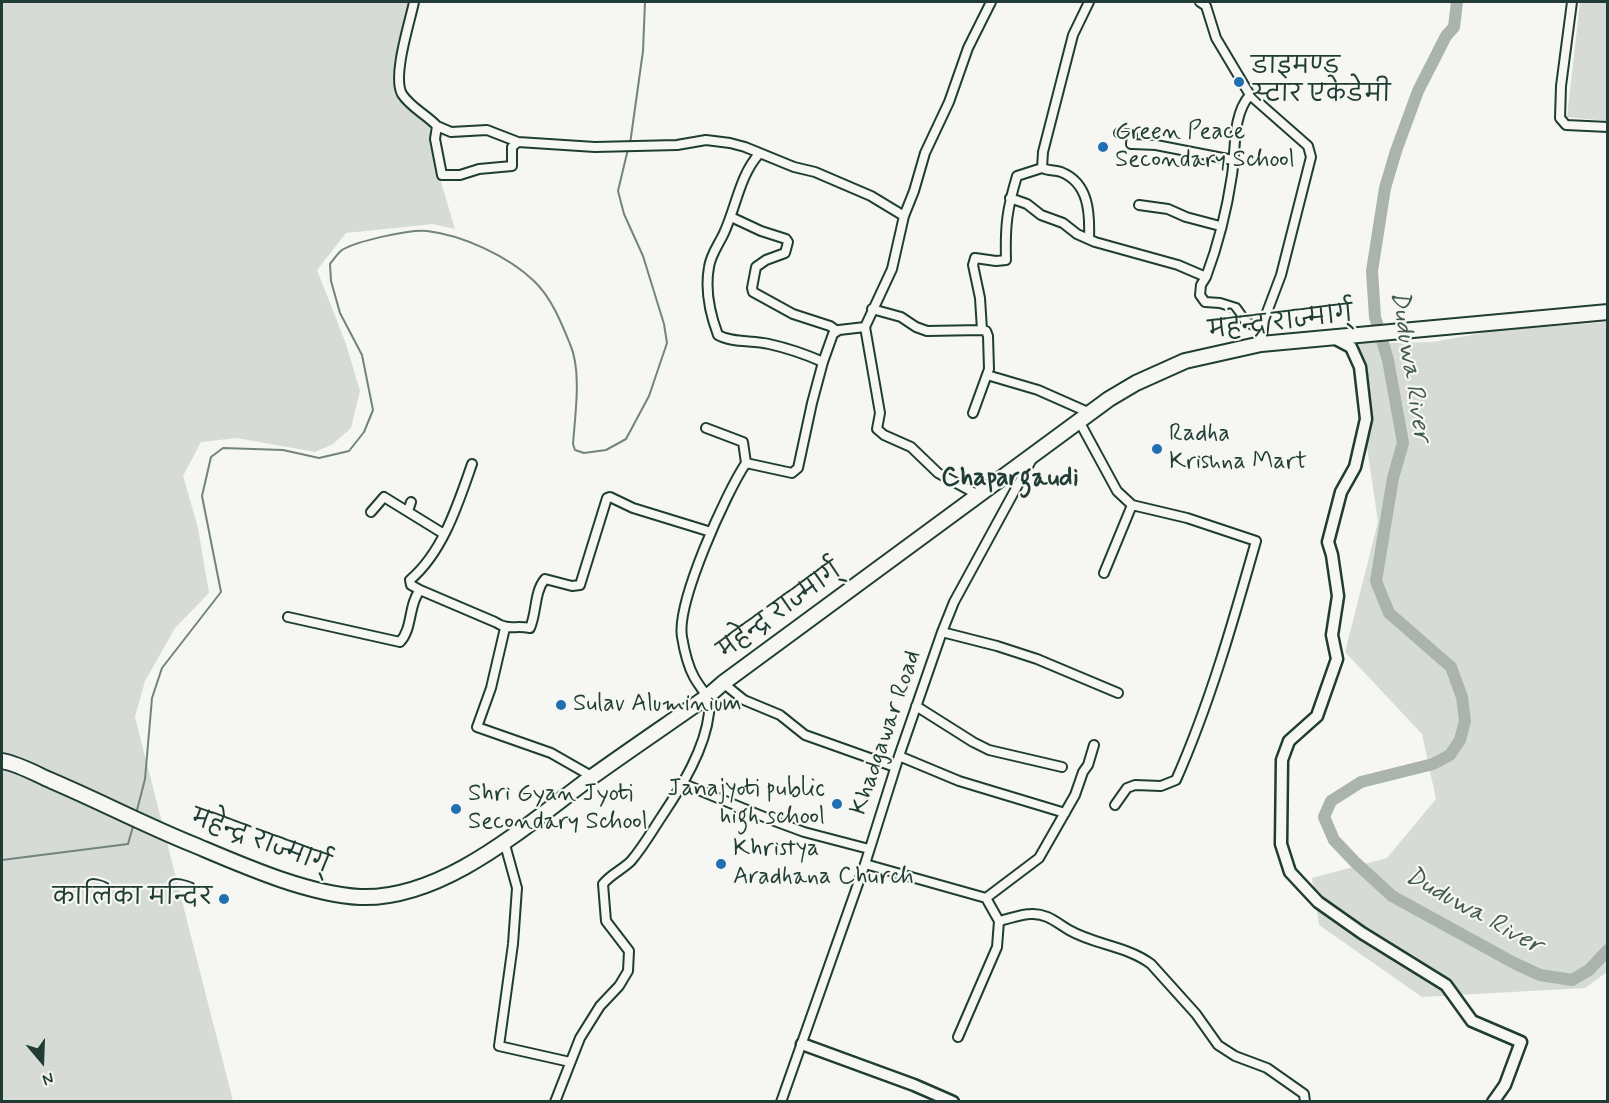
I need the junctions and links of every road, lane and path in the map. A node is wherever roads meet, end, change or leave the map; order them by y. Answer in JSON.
{"nodes":[{"id":1,"x":414,"y":2,"type":"edge"},
{"id":2,"x":991,"y":2,"type":"edge"},
{"id":3,"x":1089,"y":2,"type":"edge"},
{"id":4,"x":1200,"y":2,"type":"edge"},
{"id":5,"x":1572,"y":2,"type":"edge"},
{"id":6,"x":1250,"y":94,"type":"junction"},
{"id":7,"x":437,"y":126,"type":"junction"},
{"id":8,"x":1608,"y":126,"type":"edge"},
{"id":9,"x":1119,"y":134,"type":"dead end"},
{"id":10,"x":518,"y":142,"type":"junction"},
{"id":11,"x":759,"y":154,"type":"junction"},
{"id":12,"x":1233,"y":160,"type":"junction"},
{"id":13,"x":1042,"y":168,"type":"junction"},
{"id":14,"x":1010,"y":198,"type":"junction"},
{"id":15,"x":1139,"y":205,"type":"dead end"},
{"id":16,"x":904,"y":216,"type":"junction"},
{"id":17,"x":730,"y":217,"type":"junction"},
{"id":18,"x":1220,"y":226,"type":"junction"},
{"id":19,"x":1089,"y":239,"type":"junction"},
{"id":20,"x":1206,"y":277,"type":"junction"},
{"id":21,"x":872,"y":309,"type":"junction"},
{"id":22,"x":1608,"y":312,"type":"edge"},
{"id":23,"x":865,"y":327,"type":"junction"},
{"id":24,"x":1263,"y":329,"type":"junction"},
{"id":25,"x":982,"y":330,"type":"junction"},
{"id":26,"x":837,"y":331,"type":"junction"},
{"id":27,"x":1334,"y":338,"type":"junction"},
{"id":28,"x":1261,"y":344,"type":"junction"},
{"id":29,"x":823,"y":362,"type":"junction"},
{"id":30,"x":987,"y":375,"type":"junction"},
{"id":31,"x":973,"y":412,"type":"dead end"},
{"id":32,"x":1085,"y":417,"type":"junction"},
{"id":33,"x":706,"y":428,"type":"dead end"},
{"id":34,"x":1034,"y":456,"type":"junction"},
{"id":35,"x":746,"y":463,"type":"junction"},
{"id":36,"x":472,"y":464,"type":"dead end"},
{"id":37,"x":980,"y":496,"type":"junction"},
{"id":38,"x":411,"y":502,"type":"dead end"},
{"id":39,"x":1132,"y":504,"type":"junction"},
{"id":40,"x":408,"y":511,"type":"junction"},
{"id":41,"x":371,"y":512,"type":"dead end"},
{"id":42,"x":711,"y":532,"type":"junction"},
{"id":43,"x":444,"y":534,"type":"junction"},
{"id":44,"x":1104,"y":573,"type":"dead end"},
{"id":45,"x":420,"y":590,"type":"junction"},
{"id":46,"x":288,"y":617,"type":"dead end"},
{"id":47,"x":505,"y":628,"type":"junction"},
{"id":48,"x":942,"y":632,"type":"junction"},
{"id":49,"x":723,"y":683,"type":"junction"},
{"id":50,"x":1118,"y":693,"type":"dead end"},
{"id":51,"x":708,"y":696,"type":"junction"},
{"id":52,"x":916,"y":706,"type":"junction"},
{"id":53,"x":1094,"y":745,"type":"dead end"},
{"id":54,"x":899,"y":756,"type":"junction"},
{"id":55,"x":2,"y":761,"type":"edge"},
{"id":56,"x":895,"y":767,"type":"junction"},
{"id":57,"x":1062,"y":767,"type":"dead end"},
{"id":58,"x":593,"y":777,"type":"junction"},
{"id":59,"x":684,"y":784,"type":"junction"},
{"id":60,"x":1115,"y":806,"type":"dead end"},
{"id":61,"x":1065,"y":813,"type":"junction"},
{"id":62,"x":504,"y":841,"type":"junction"},
{"id":63,"x":869,"y":849,"type":"junction"},
{"id":64,"x":865,"y":864,"type":"junction"},
{"id":65,"x":986,"y":898,"type":"junction"},
{"id":66,"x":999,"y":921,"type":"junction"},
{"id":67,"x":958,"y":1037,"type":"dead end"},
{"id":68,"x":802,"y":1044,"type":"junction"},
{"id":69,"x":570,"y":1062,"type":"junction"},
{"id":70,"x":555,"y":1101,"type":"edge"},
{"id":71,"x":781,"y":1101,"type":"edge"},
{"id":72,"x":953,"y":1101,"type":"edge"},
{"id":73,"x":1305,"y":1101,"type":"edge"},
{"id":74,"x":1493,"y":1101,"type":"edge"}],
"edges":[{"from":1,"to":7,"type":"street"},
{"from":2,"to":16,"type":"street"},
{"from":3,"to":13,"type":"street"},
{"from":4,"to":6,"type":"street"},
{"from":5,"to":8,"type":"street"},
{"from":6,"to":12,"type":"street"},
{"from":6,"to":24,"type":"street"},
{"from":7,"to":10,"type":"street"},
{"from":7,"to":10,"type":"street"},
{"from":9,"to":12,"type":"street"},
{"from":10,"to":11,"type":"street"},
{"from":11,"to":16,"type":"street"},
{"from":11,"to":17,"type":"street"},
{"from":12,"to":18,"type":"street"},
{"from":13,"to":14,"type":"street"},
{"from":13,"to":19,"type":"street"},
{"from":14,"to":19,"type":"street"},
{"from":14,"to":25,"type":"street"},
{"from":15,"to":18,"type":"street"},
{"from":16,"to":21,"type":"street"},
{"from":17,"to":26,"type":"street"},
{"from":17,"to":29,"type":"street"},
{"from":18,"to":20,"type":"street"},
{"from":19,"to":20,"type":"street"},
{"from":20,"to":24,"type":"street"},
{"from":21,"to":23,"type":"street"},
{"from":21,"to":25,"type":"street"},
{"from":22,"to":27,"type":"highway","name":"महेन्द्र राज्मार्ग्"},
{"from":23,"to":26,"type":"street"},
{"from":23,"to":37,"type":"street"},
{"from":24,"to":28,"type":"street"},
{"from":25,"to":30,"type":"street"},
{"from":26,"to":29,"type":"street"},
{"from":27,"to":28,"type":"highway","name":"महेन्द्र राज्मार्ग्"},
{"from":27,"to":74,"type":"street"},
{"from":28,"to":32,"type":"highway","name":"महेन्द्र राज्मार्ग्"},
{"from":29,"to":35,"type":"street"},
{"from":30,"to":31,"type":"street"},
{"from":30,"to":32,"type":"street"},
{"from":32,"to":34,"type":"highway","name":"महेन्द्र राज्मार्ग्"},
{"from":32,"to":39,"type":"street"},
{"from":33,"to":35,"type":"street"},
{"from":34,"to":37,"type":"highway","name":"महेन्द्र राज्मार्ग्"},
{"from":34,"to":48,"type":"street","name":"Khadgawar Road"},
{"from":35,"to":42,"type":"street"},
{"from":36,"to":43,"type":"street"},
{"from":37,"to":49,"type":"highway","name":"महेन्द्र राज्मार्ग्"},
{"from":38,"to":40,"type":"street"},
{"from":39,"to":44,"type":"street"},
{"from":39,"to":60,"type":"street"},
{"from":40,"to":41,"type":"street"},
{"from":40,"to":43,"type":"street"},
{"from":42,"to":47,"type":"street"},
{"from":42,"to":51,"type":"street"},
{"from":43,"to":45,"type":"street"},
{"from":45,"to":46,"type":"street"},
{"from":45,"to":47,"type":"street"},
{"from":47,"to":58,"type":"street"},
{"from":48,"to":50,"type":"street"},
{"from":48,"to":52,"type":"street","name":"Khadgawar Road"},
{"from":49,"to":51,"type":"highway","name":"महेन्द्र राज्मार्ग्"},
{"from":49,"to":56,"type":"street"},
{"from":51,"to":58,"type":"highway","name":"महेन्द्र राज्मार्ग्"},
{"from":51,"to":59,"type":"street"},
{"from":52,"to":54,"type":"street","name":"Khadgawar Road"},
{"from":52,"to":57,"type":"street"},
{"from":53,"to":61,"type":"street"},
{"from":54,"to":56,"type":"street","name":"Khadgawar Road"},
{"from":54,"to":61,"type":"street"},
{"from":55,"to":62,"type":"highway","name":"महेन्द्र राज्मार्ग्"},
{"from":56,"to":63,"type":"street","name":"Khadgawar Road"},
{"from":58,"to":62,"type":"highway","name":"महेन्द्र राज्मार्ग्"},
{"from":59,"to":63,"type":"street"},
{"from":59,"to":69,"type":"street"},
{"from":61,"to":65,"type":"street"},
{"from":62,"to":69,"type":"street"},
{"from":63,"to":64,"type":"street","name":"Khadgawar Road"},
{"from":64,"to":65,"type":"street"},
{"from":64,"to":68,"type":"street","name":"Khadgawar Road"},
{"from":65,"to":66,"type":"street"},
{"from":66,"to":67,"type":"street"},
{"from":66,"to":73,"type":"street"},
{"from":68,"to":71,"type":"street","name":"Khadgawar Road"},
{"from":68,"to":72,"type":"street"},
{"from":69,"to":70,"type":"street"}]}
